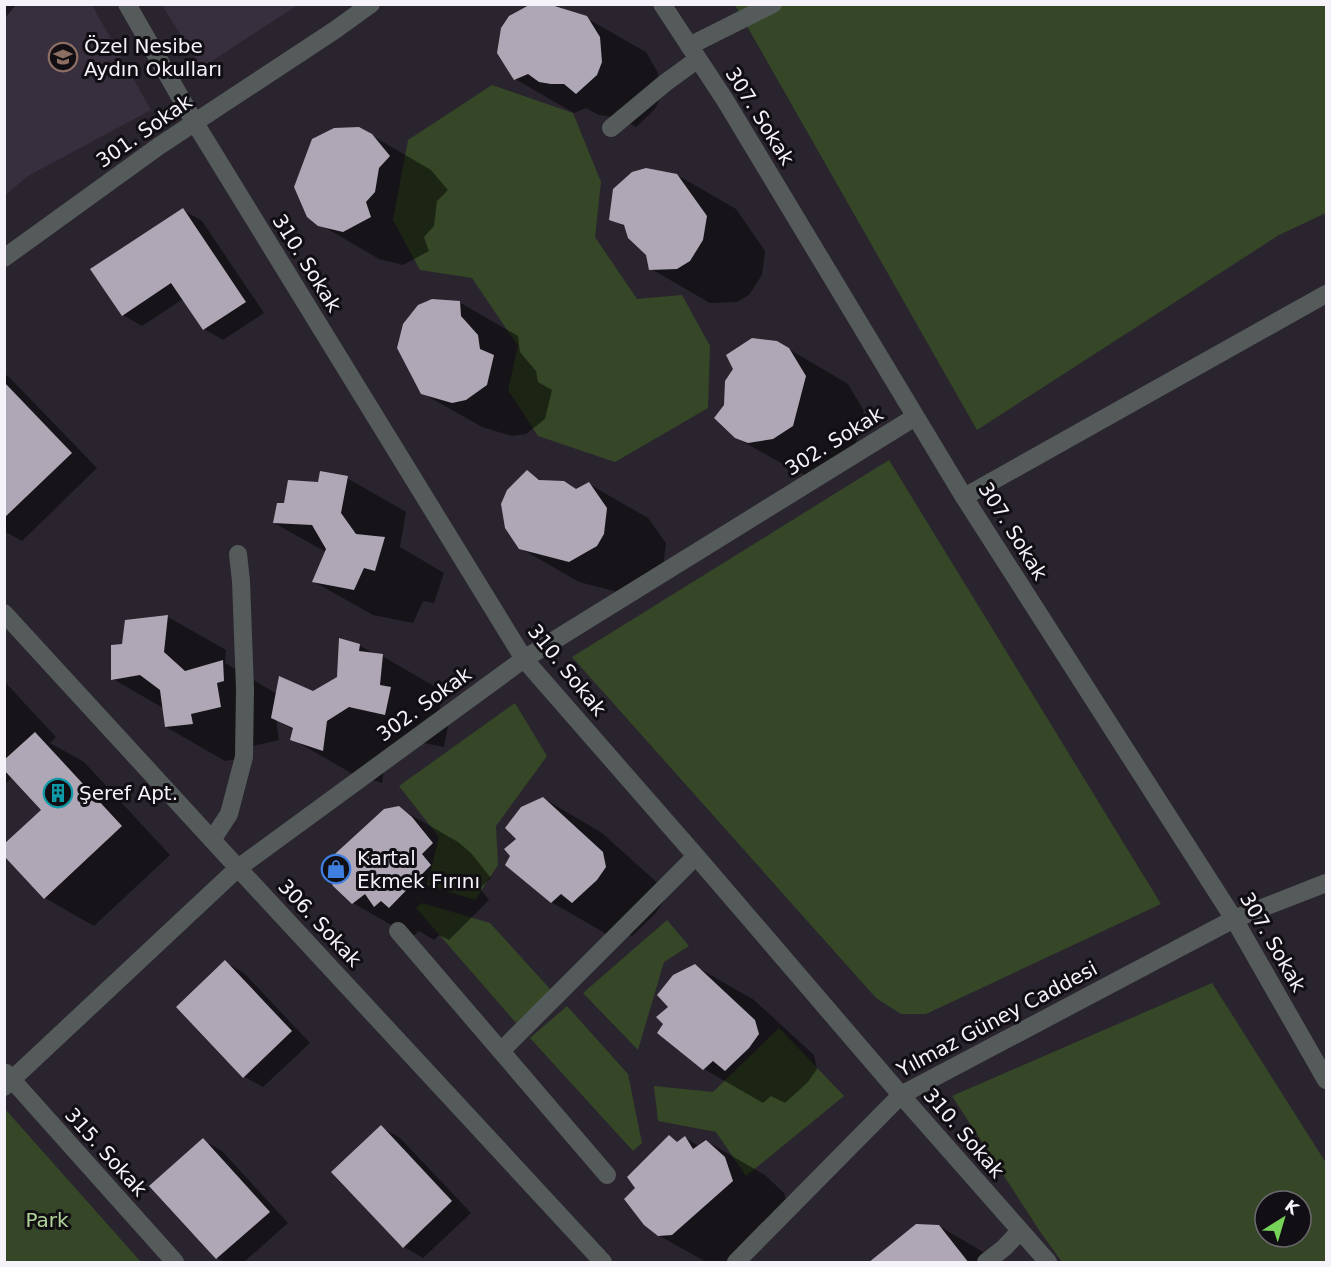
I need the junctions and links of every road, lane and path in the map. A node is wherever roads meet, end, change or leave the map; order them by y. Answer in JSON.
{"nodes":[{"id":1,"x":127,"y":4,"type":"edge"},
{"id":2,"x":371,"y":4,"type":"edge"},
{"id":3,"x":662,"y":4,"type":"edge"},
{"id":4,"x":773,"y":4,"type":"edge"},
{"id":5,"x":694,"y":53,"type":"junction"},
{"id":6,"x":195,"y":123,"type":"junction"},
{"id":7,"x":611,"y":128,"type":"dead end"},
{"id":8,"x":4,"y":258,"type":"edge"},
{"id":9,"x":1326,"y":294,"type":"edge"},
{"id":10,"x":915,"y":417,"type":"junction"},
{"id":11,"x":964,"y":497,"type":"junction"},
{"id":12,"x":238,"y":554,"type":"dead end"},
{"id":13,"x":4,"y":613,"type":"edge"},
{"id":14,"x":524,"y":659,"type":"junction"},
{"id":15,"x":212,"y":840,"type":"junction"},
{"id":16,"x":696,"y":856,"type":"junction"},
{"id":17,"x":238,"y":868,"type":"junction"},
{"id":18,"x":1326,"y":883,"type":"edge"},
{"id":19,"x":1234,"y":919,"type":"junction"},
{"id":20,"x":398,"y":931,"type":"dead end"},
{"id":21,"x":501,"y":1051,"type":"junction"},
{"id":22,"x":7,"y":1080,"type":"edge"},
{"id":23,"x":1326,"y":1080,"type":"edge"},
{"id":24,"x":901,"y":1095,"type":"junction"},
{"id":25,"x":607,"y":1175,"type":"dead end"},
{"id":26,"x":1020,"y":1231,"type":"junction"},
{"id":27,"x":175,"y":1263,"type":"edge"},
{"id":28,"x":603,"y":1263,"type":"edge"},
{"id":29,"x":736,"y":1263,"type":"edge"},
{"id":30,"x":986,"y":1263,"type":"edge"},
{"id":31,"x":1048,"y":1263,"type":"edge"}],
"edges":[{"from":1,"to":6,"type":"street","name":"310. Sokak"},
{"from":2,"to":6,"type":"street","name":"301. Sokak"},
{"from":3,"to":5,"type":"street","name":"307. Sokak"},
{"from":4,"to":5,"type":"street"},
{"from":5,"to":7,"type":"street"},
{"from":5,"to":10,"type":"street","name":"307. Sokak"},
{"from":6,"to":8,"type":"street","name":"301. Sokak"},
{"from":6,"to":14,"type":"street","name":"310. Sokak"},
{"from":9,"to":11,"type":"street"},
{"from":10,"to":11,"type":"street","name":"307. Sokak"},
{"from":10,"to":14,"type":"street","name":"302. Sokak"},
{"from":11,"to":19,"type":"street","name":"307. Sokak"},
{"from":12,"to":15,"type":"street"},
{"from":13,"to":15,"type":"street","name":"306. Sokak"},
{"from":14,"to":16,"type":"street","name":"310. Sokak"},
{"from":14,"to":17,"type":"street","name":"302. Sokak"},
{"from":15,"to":17,"type":"street","name":"306. Sokak"},
{"from":16,"to":21,"type":"street"},
{"from":16,"to":24,"type":"street","name":"310. Sokak"},
{"from":17,"to":22,"type":"street","name":"302. Sokak"},
{"from":17,"to":28,"type":"street","name":"306. Sokak"},
{"from":18,"to":19,"type":"street","name":"Yılmaz Güney Caddesi"},
{"from":19,"to":23,"type":"street","name":"307. Sokak"},
{"from":19,"to":24,"type":"street","name":"Yılmaz Güney Caddesi"},
{"from":20,"to":21,"type":"street"},
{"from":21,"to":25,"type":"street"},
{"from":22,"to":27,"type":"street","name":"315. Sokak"},
{"from":24,"to":26,"type":"street","name":"310. Sokak"},
{"from":24,"to":29,"type":"street","name":"Yılmaz Güney Caddesi"},
{"from":26,"to":30,"type":"street"},
{"from":26,"to":31,"type":"street","name":"310. Sokak"}]}
